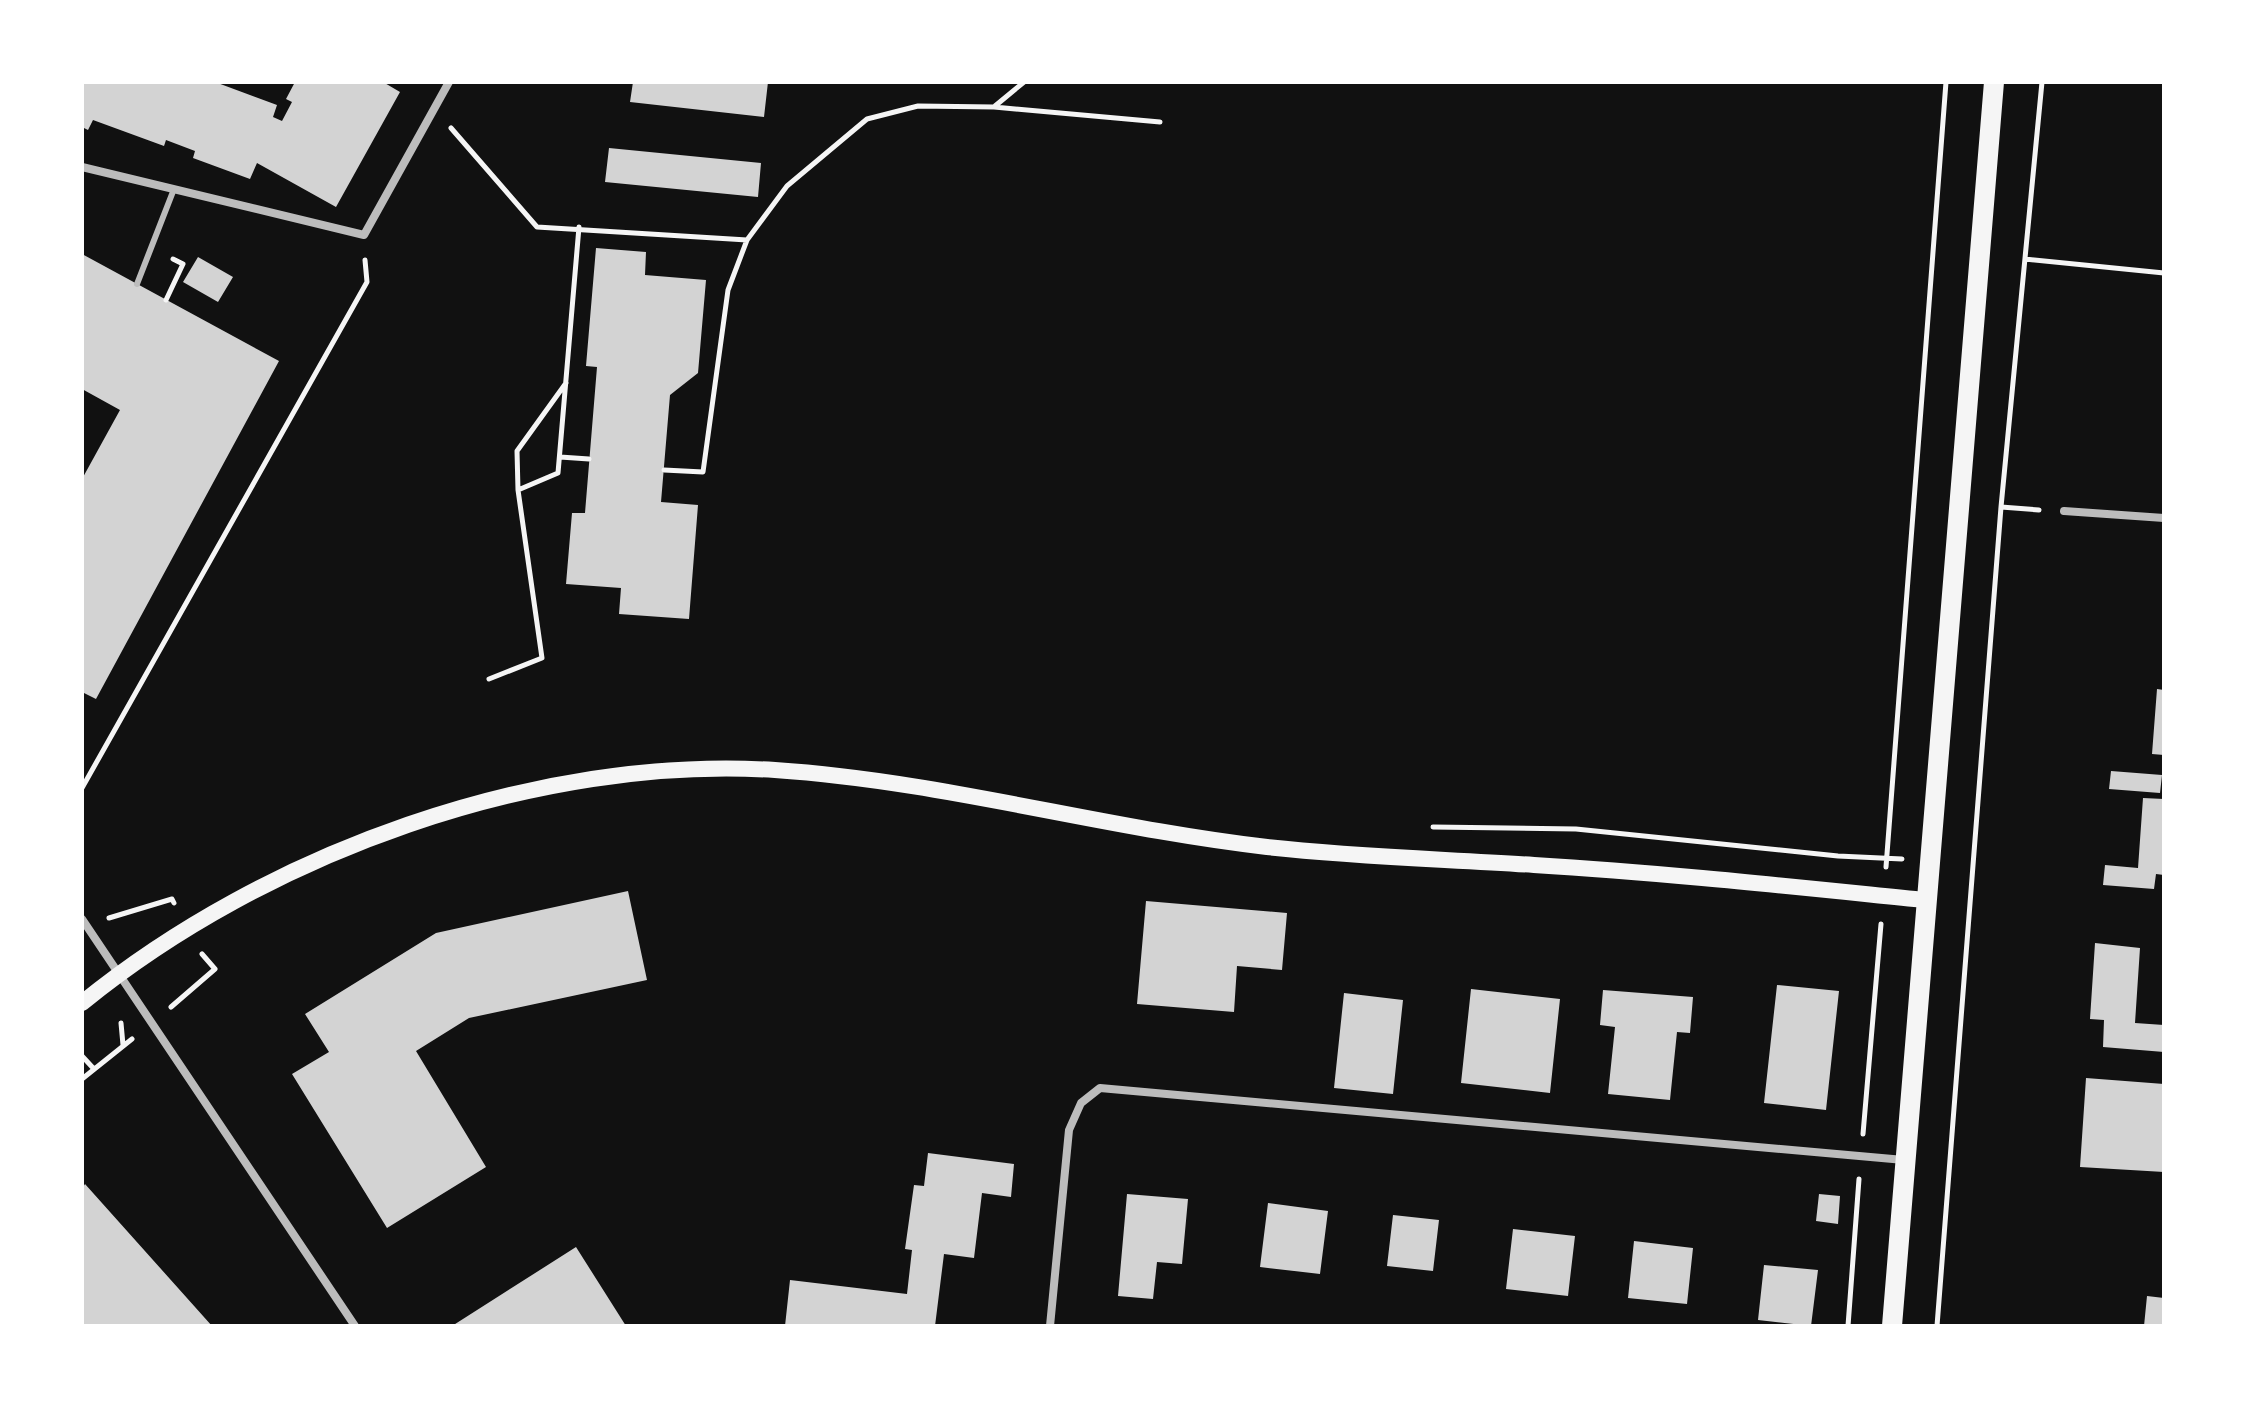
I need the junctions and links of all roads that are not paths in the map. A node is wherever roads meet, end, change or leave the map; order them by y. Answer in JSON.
{"nodes":[{"id":1,"x":449,"y":82,"type":"edge"},
{"id":2,"x":1994,"y":82,"type":"edge"},
{"id":3,"x":82,"y":167,"type":"edge"},
{"id":4,"x":174,"y":189,"type":"junction"},
{"id":5,"x":137,"y":284,"type":"dead end"},
{"id":6,"x":2064,"y":511,"type":"road end"},
{"id":7,"x":2164,"y":518,"type":"edge"},
{"id":8,"x":1925,"y":900,"type":"junction"},
{"id":9,"x":82,"y":919,"type":"edge"},
{"id":10,"x":117,"y":974,"type":"junction"},
{"id":11,"x":82,"y":1003,"type":"edge"},
{"id":12,"x":1904,"y":1160,"type":"junction"},
{"id":13,"x":355,"y":1326,"type":"edge"},
{"id":14,"x":1050,"y":1326,"type":"edge"},
{"id":15,"x":1892,"y":1326,"type":"edge"}],
"edges":[{"from":1,"to":4,"type":"street"},
{"from":2,"to":8,"type":"main road"},
{"from":3,"to":4,"type":"street"},
{"from":4,"to":5,"type":"lane"},
{"from":6,"to":7,"type":"street"},
{"from":8,"to":10,"type":"main road"},
{"from":8,"to":12,"type":"main road"},
{"from":9,"to":10,"type":"street"},
{"from":10,"to":11,"type":"main road"},
{"from":10,"to":13,"type":"street"},
{"from":12,"to":14,"type":"street"},
{"from":12,"to":15,"type":"main road"}]}
